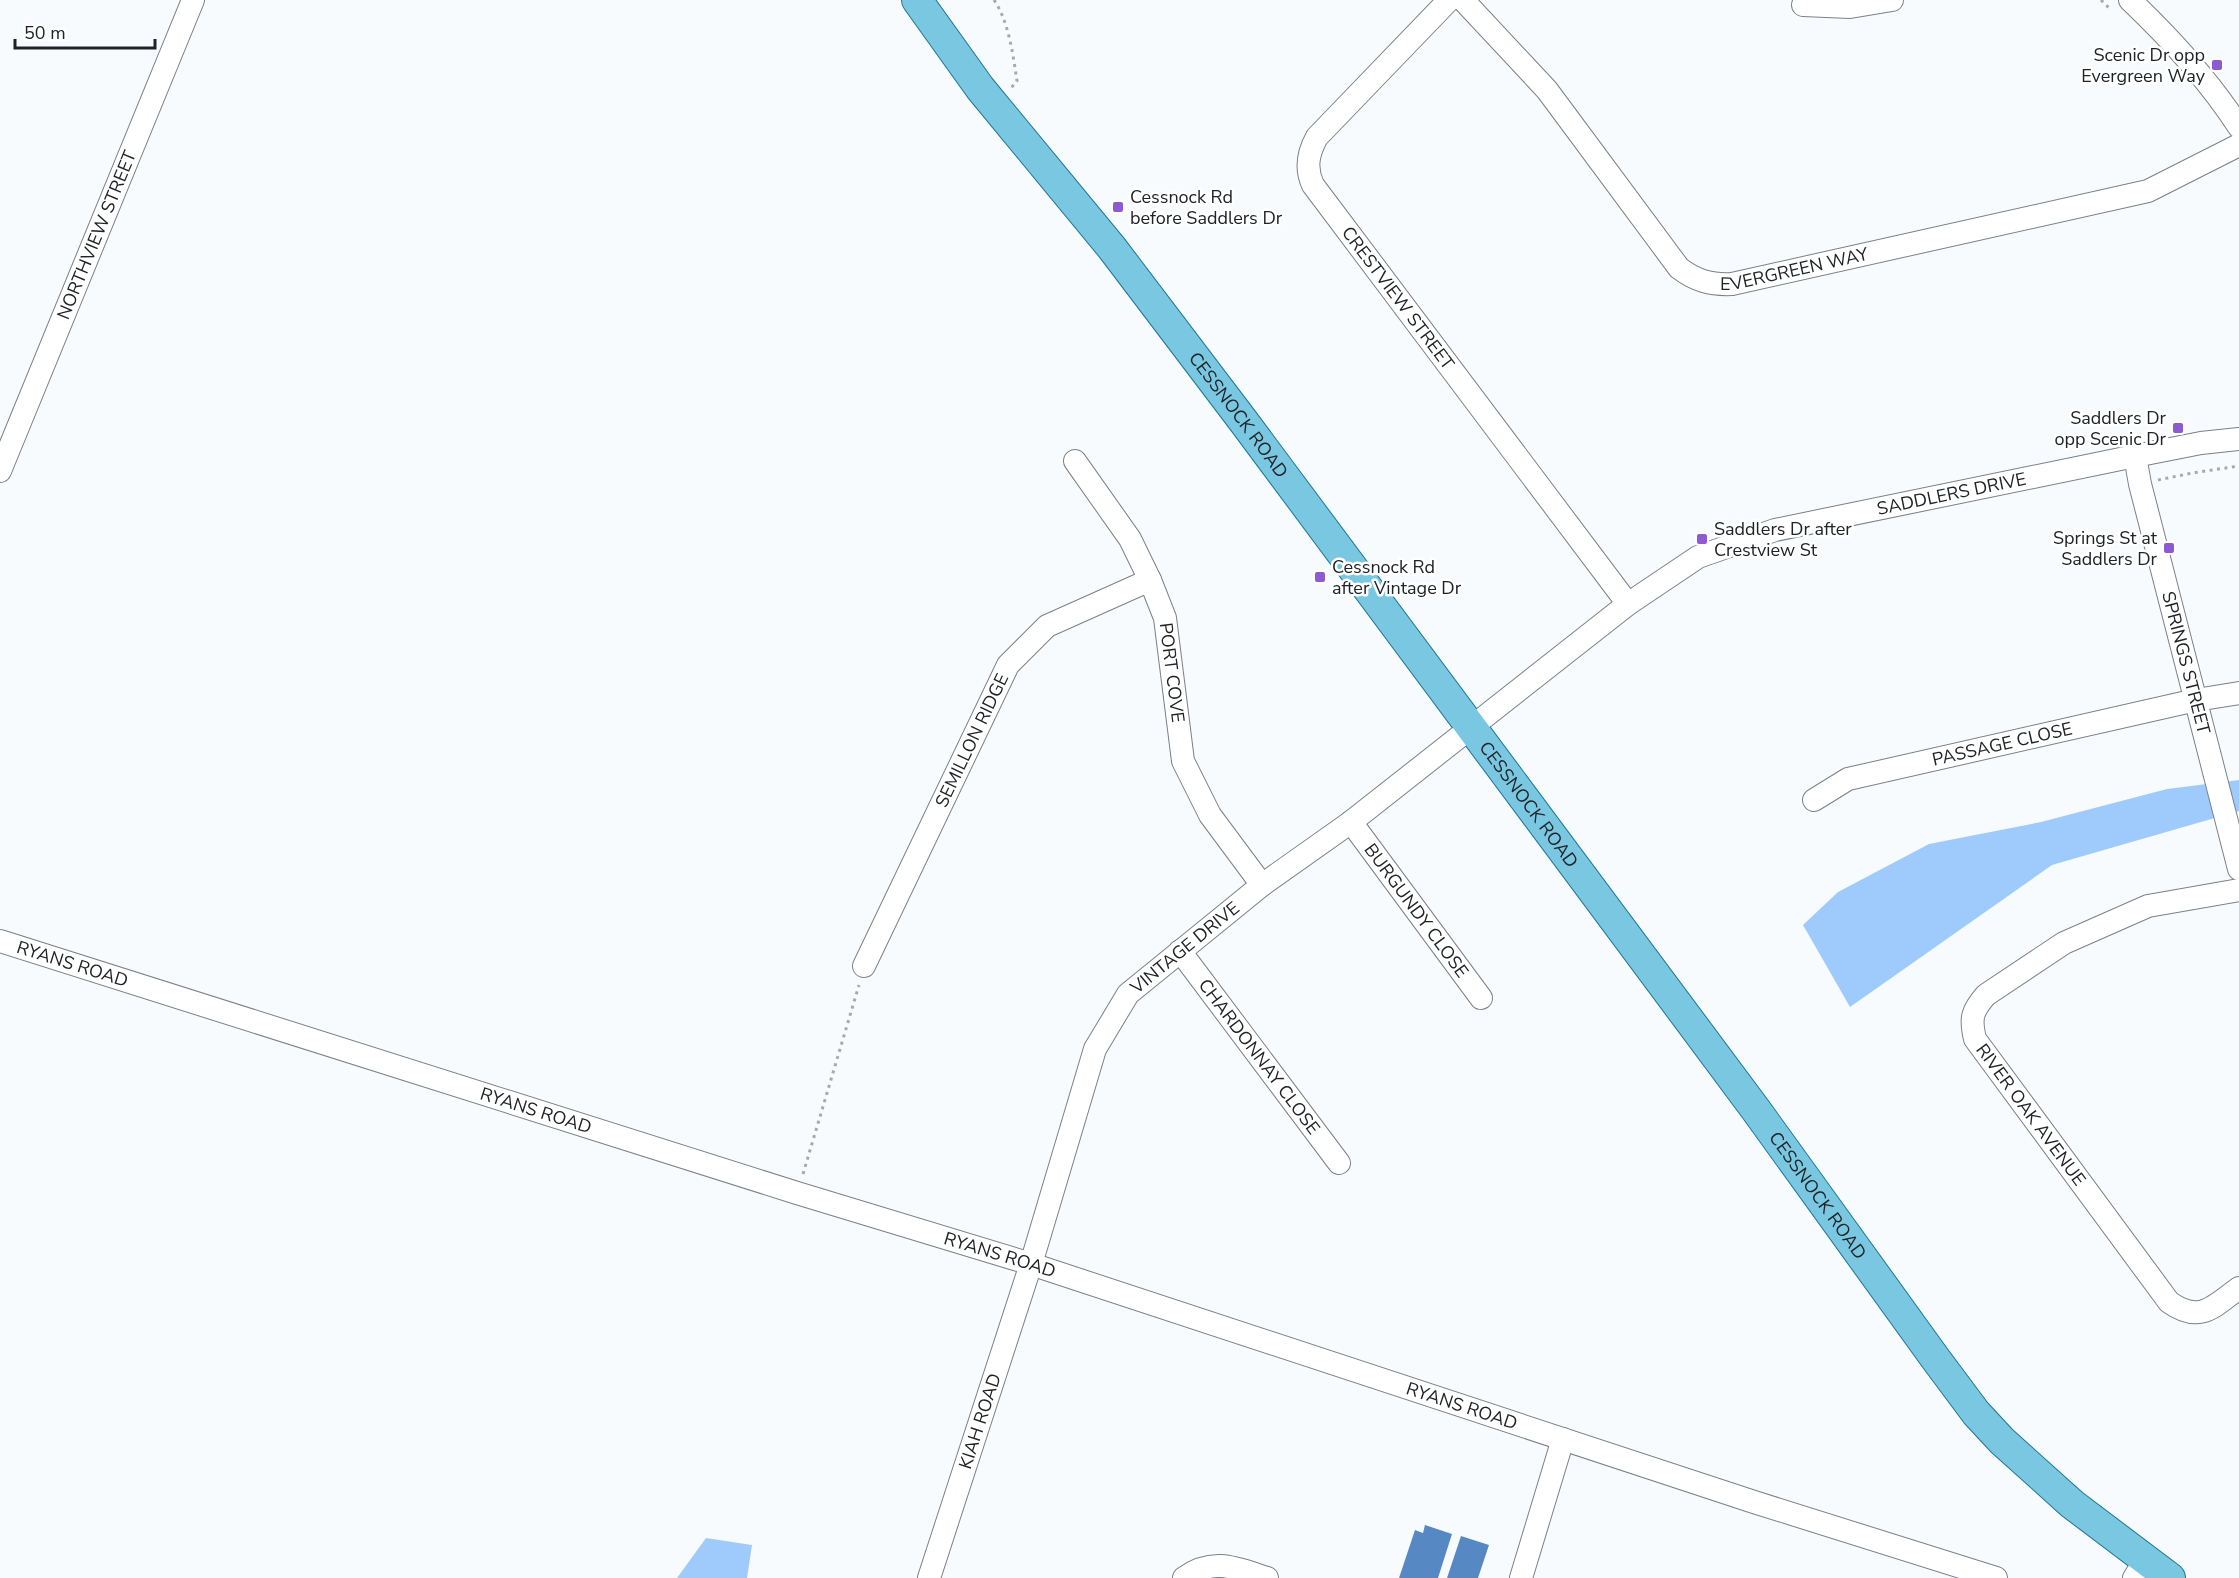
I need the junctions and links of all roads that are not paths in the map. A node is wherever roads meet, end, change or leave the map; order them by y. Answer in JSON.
{"nodes":[{"id":1,"x":193,"y":0,"type":"edge"},
{"id":2,"x":917,"y":0,"type":"edge"},
{"id":3,"x":1449,"y":0,"type":"edge"},
{"id":4,"x":1463,"y":0,"type":"edge"},
{"id":5,"x":1892,"y":0,"type":"edge"},
{"id":6,"x":2130,"y":0,"type":"edge"},
{"id":7,"x":1803,"y":5,"type":"dead end"},
{"id":8,"x":2239,"y":127,"type":"edge"},
{"id":9,"x":2239,"y":145,"type":"edge"},
{"id":10,"x":2239,"y":439,"type":"edge"},
{"id":11,"x":2135,"y":456,"type":"junction"},
{"id":12,"x":1076,"y":461,"type":"dead end"},
{"id":13,"x":0,"y":471,"type":"edge"},
{"id":14,"x":1150,"y":580,"type":"junction"},
{"id":15,"x":1628,"y":604,"type":"junction"},
{"id":16,"x":2239,"y":693,"type":"edge"},
{"id":17,"x":2196,"y":700,"type":"junction"},
{"id":18,"x":1472,"y":728,"type":"junction"},
{"id":19,"x":1814,"y":800,"type":"dead end"},
{"id":20,"x":1350,"y":822,"type":"junction"},
{"id":21,"x":2236,"y":858,"type":"edge"},
{"id":22,"x":1262,"y":885,"type":"junction"},
{"id":23,"x":2239,"y":890,"type":"edge"},
{"id":24,"x":0,"y":941,"type":"edge"},
{"id":25,"x":1180,"y":951,"type":"junction"},
{"id":26,"x":864,"y":966,"type":"road end"},
{"id":27,"x":1481,"y":998,"type":"dead end"},
{"id":28,"x":1339,"y":1164,"type":"dead end"},
{"id":29,"x":1031,"y":1264,"type":"junction"},
{"id":30,"x":2239,"y":1288,"type":"edge"},
{"id":31,"x":1563,"y":1439,"type":"junction"},
{"id":32,"x":2139,"y":1569,"type":"edge"},
{"id":33,"x":1191,"y":1573,"type":"edge"},
{"id":34,"x":929,"y":1578,"type":"edge"},
{"id":35,"x":1267,"y":1578,"type":"edge"},
{"id":36,"x":1521,"y":1578,"type":"edge"},
{"id":37,"x":1996,"y":1578,"type":"edge"},
{"id":38,"x":2170,"y":1578,"type":"edge"}],
"edges":[{"from":1,"to":13,"type":"street","name":"NORTHVIEW STREET"},
{"from":2,"to":18,"type":"main road","name":"CESSNOCK ROAD"},
{"from":3,"to":15,"type":"street","name":"CRESTVIEW STREET"},
{"from":4,"to":9,"type":"street","name":"EVERGREEN WAY"},
{"from":5,"to":7,"type":"street"},
{"from":6,"to":8,"type":"street"},
{"from":10,"to":11,"type":"street","name":"SADDLERS DRIVE"},
{"from":11,"to":15,"type":"street","name":"SADDLERS DRIVE"},
{"from":11,"to":17,"type":"street","name":"SPRINGS STREET"},
{"from":12,"to":14,"type":"street","name":"PORT COVE"},
{"from":14,"to":22,"type":"street","name":"PORT COVE"},
{"from":14,"to":26,"type":"street","name":"SEMILLON RIDGE"},
{"from":15,"to":18,"type":"street","name":"SADDLERS DRIVE"},
{"from":16,"to":17,"type":"street","name":"PASSAGE CLOSE"},
{"from":17,"to":19,"type":"street","name":"PASSAGE CLOSE"},
{"from":17,"to":21,"type":"street","name":"SPRINGS STREET"},
{"from":18,"to":20,"type":"street","name":"VINTAGE DRIVE"},
{"from":18,"to":32,"type":"main road","name":"CESSNOCK ROAD"},
{"from":20,"to":22,"type":"street","name":"VINTAGE DRIVE"},
{"from":20,"to":27,"type":"street","name":"BURGUNDY CLOSE"},
{"from":22,"to":25,"type":"street","name":"VINTAGE DRIVE"},
{"from":23,"to":30,"type":"street","name":"RIVER OAK AVENUE"},
{"from":24,"to":29,"type":"street","name":"RYANS ROAD"},
{"from":25,"to":28,"type":"street","name":"CHARDONNAY CLOSE"},
{"from":25,"to":29,"type":"street","name":"VINTAGE DRIVE"},
{"from":29,"to":31,"type":"street","name":"RYANS ROAD"},
{"from":29,"to":34,"type":"street","name":"KIAH ROAD"},
{"from":31,"to":36,"type":"street"},
{"from":31,"to":37,"type":"street","name":"RYANS ROAD"},
{"from":32,"to":38,"type":"main road","name":"CESSNOCK ROAD"},
{"from":33,"to":35,"type":"street"}]}
